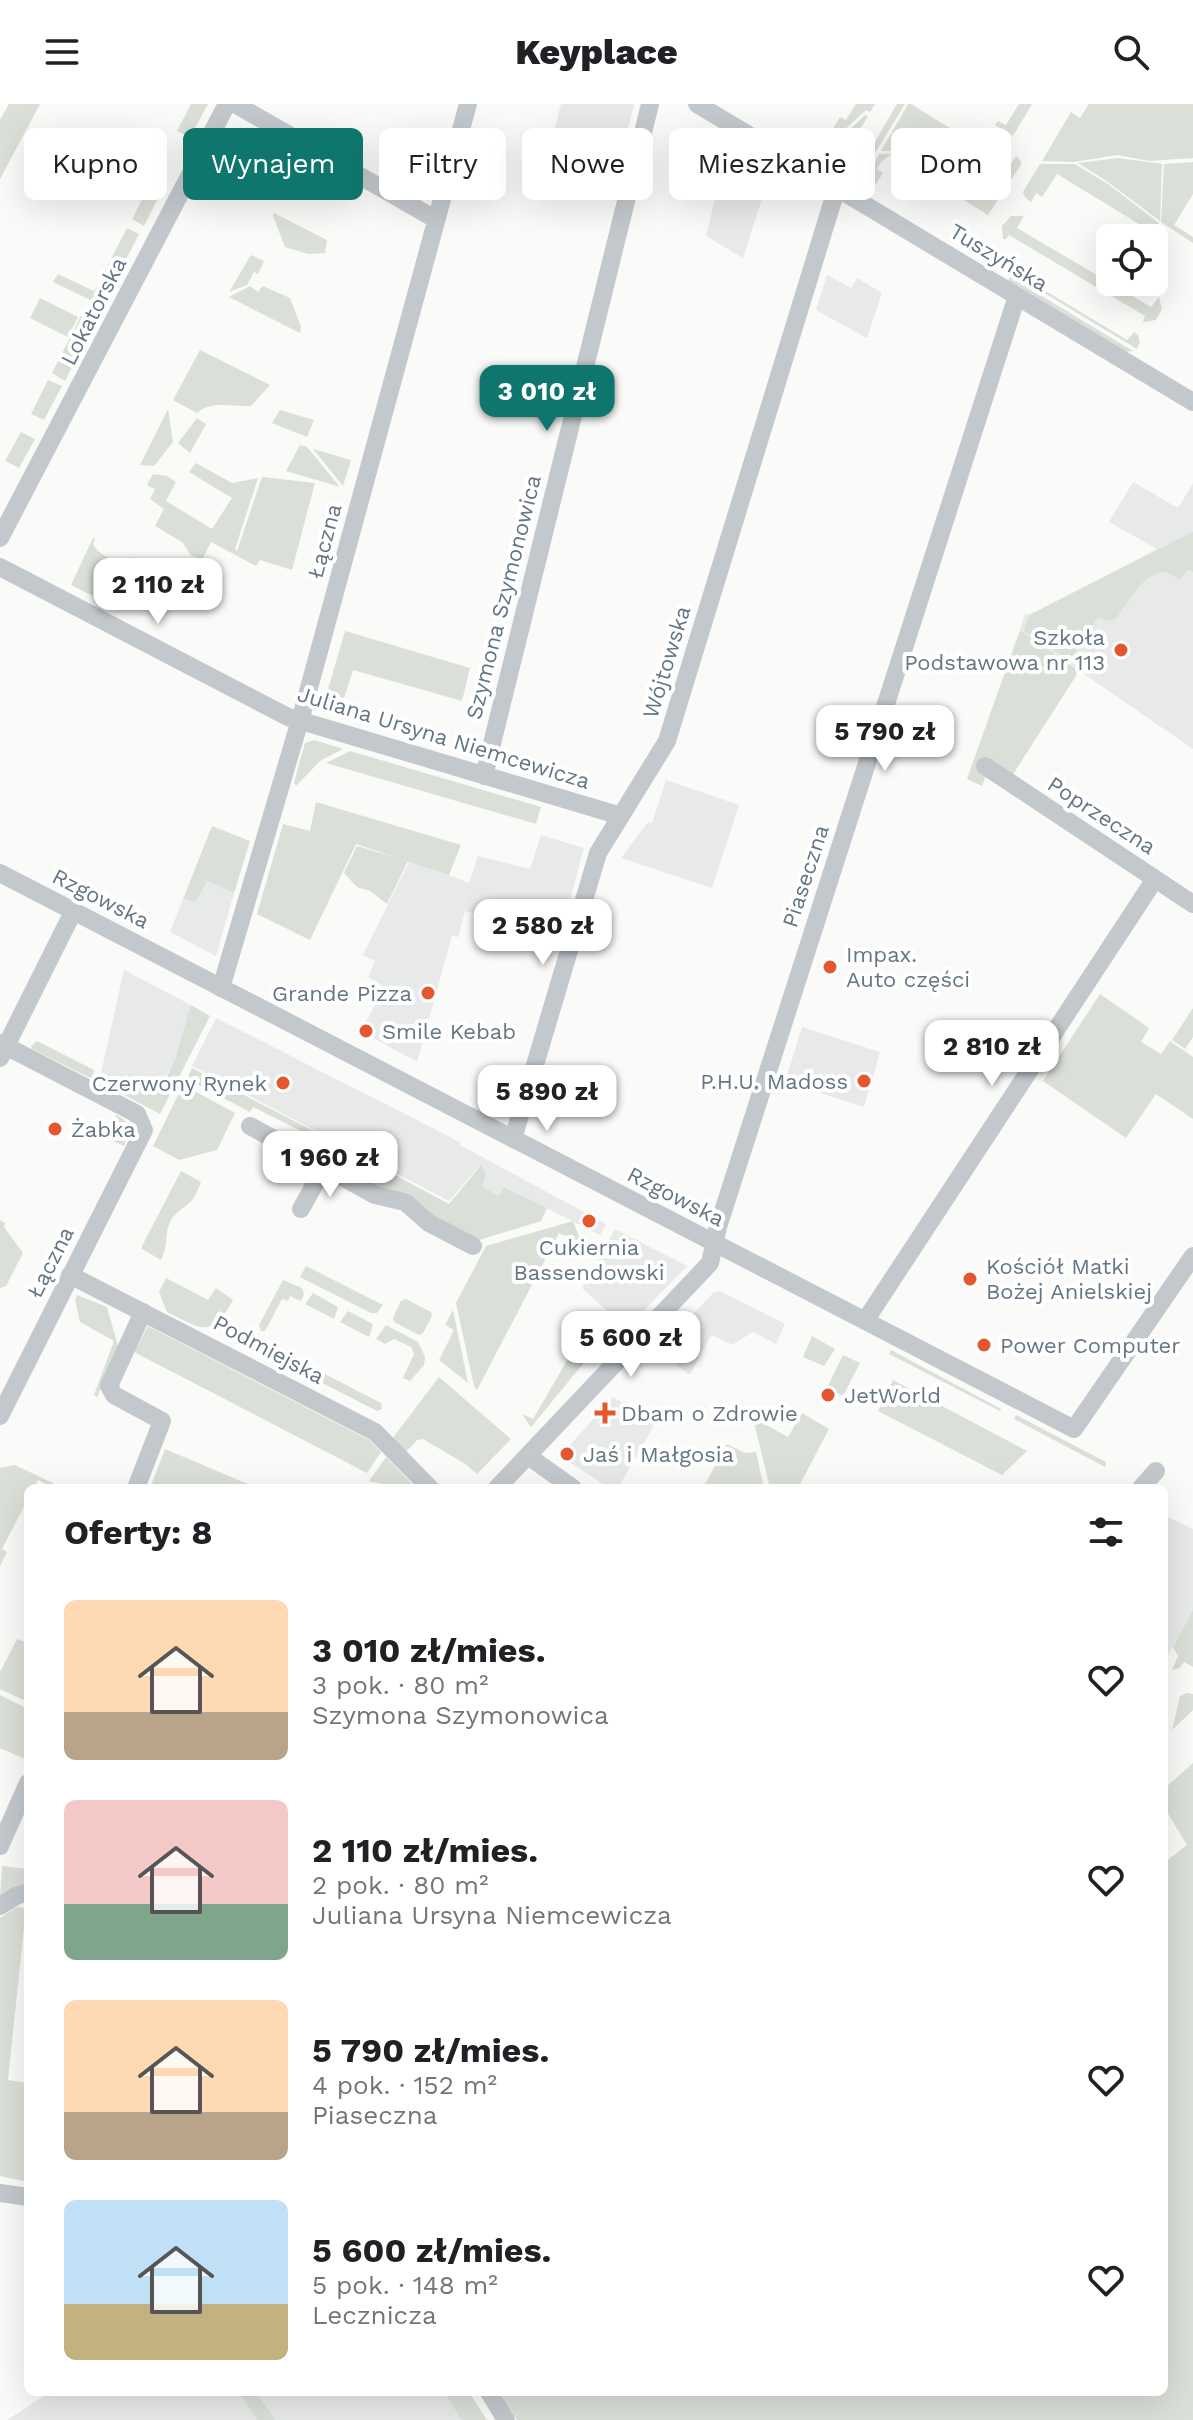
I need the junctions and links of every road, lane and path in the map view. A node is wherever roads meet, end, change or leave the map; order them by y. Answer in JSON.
{"nodes":[{"id":1,"x":227,"y":104,"type":"edge"},
{"id":2,"x":235,"y":104,"type":"edge"},
{"id":3,"x":468,"y":104,"type":"edge"},
{"id":4,"x":650,"y":104,"type":"edge"},
{"id":5,"x":697,"y":104,"type":"edge"},
{"id":6,"x":737,"y":128,"type":"edge"},
{"id":7,"x":833,"y":200,"type":"edge"},
{"id":8,"x":858,"y":200,"type":"edge"},
{"id":9,"x":435,"y":219,"type":"junction"},
{"id":10,"x":1017,"y":296,"type":"junction"},
{"id":11,"x":1193,"y":402,"type":"edge"},
{"id":12,"x":0,"y":538,"type":"edge"},
{"id":13,"x":0,"y":567,"type":"edge"},
{"id":14,"x":299,"y":721,"type":"junction"},
{"id":15,"x":985,"y":766,"type":"dead end"},
{"id":16,"x":484,"y":776,"type":"junction"},
{"id":17,"x":621,"y":816,"type":"junction"},
{"id":18,"x":0,"y":873,"type":"edge"},
{"id":19,"x":1155,"y":879,"type":"junction"},
{"id":20,"x":1193,"y":904,"type":"edge"},
{"id":21,"x":73,"y":912,"type":"junction"},
{"id":22,"x":221,"y":988,"type":"junction"},
{"id":23,"x":2,"y":1049,"type":"edge"},
{"id":24,"x":250,"y":1126,"type":"dead end"},
{"id":25,"x":513,"y":1139,"type":"junction"},
{"id":26,"x":323,"y":1169,"type":"junction"},
{"id":27,"x":301,"y":1209,"type":"dead end"},
{"id":28,"x":715,"y":1244,"type":"junction"},
{"id":29,"x":473,"y":1246,"type":"dead end"},
{"id":30,"x":1193,"y":1256,"type":"edge"},
{"id":31,"x":70,"y":1275,"type":"junction"},
{"id":32,"x":143,"y":1312,"type":"junction"},
{"id":33,"x":865,"y":1321,"type":"junction"},
{"id":34,"x":0,"y":1416,"type":"edge"},
{"id":35,"x":528,"y":1456,"type":"junction"},
{"id":36,"x":1156,"y":1471,"type":"dead end"},
{"id":37,"x":138,"y":1484,"type":"edge"},
{"id":38,"x":426,"y":1484,"type":"edge"},
{"id":39,"x":501,"y":1484,"type":"edge"},
{"id":40,"x":567,"y":1484,"type":"edge"},
{"id":41,"x":1145,"y":1484,"type":"edge"},
{"id":42,"x":24,"y":1792,"type":"edge"},
{"id":43,"x":0,"y":1846,"type":"edge"},
{"id":44,"x":24,"y":1893,"type":"edge"},
{"id":45,"x":0,"y":1906,"type":"edge"},
{"id":46,"x":0,"y":2193,"type":"edge"},
{"id":47,"x":24,"y":2196,"type":"edge"},
{"id":48,"x":491,"y":2396,"type":"edge"},
{"id":49,"x":506,"y":2420,"type":"edge"}],
"edges":[{"from":1,"to":12,"type":"street","name":"Lokatorska"},
{"from":2,"to":9,"type":"street"},
{"from":3,"to":9,"type":"street","name":"Łączna"},
{"from":4,"to":16,"type":"street","name":"Szymona Szymonowica"},
{"from":5,"to":6,"type":"street","name":"Tuszyńska"},
{"from":7,"to":17,"type":"street","name":"Wójtowska"},
{"from":8,"to":10,"type":"street","name":"Tuszyńska"},
{"from":9,"to":14,"type":"street","name":"Łączna"},
{"from":10,"to":11,"type":"street","name":"Tuszyńska"},
{"from":10,"to":28,"type":"street","name":"Piaseczna"},
{"from":13,"to":14,"type":"street","name":"Juliana Ursyna Niemcewicza"},
{"from":14,"to":16,"type":"street","name":"Juliana Ursyna Niemcewicza"},
{"from":14,"to":22,"type":"street","name":"Łączna"},
{"from":15,"to":19,"type":"street","name":"Poprzeczna"},
{"from":16,"to":17,"type":"street","name":"Juliana Ursyna Niemcewicza"},
{"from":17,"to":25,"type":"street","name":"Wójtowska"},
{"from":18,"to":21,"type":"street","name":"Rzgowska"},
{"from":19,"to":20,"type":"street","name":"Poprzeczna"},
{"from":19,"to":33,"type":"street"},
{"from":21,"to":22,"type":"street","name":"Rzgowska"},
{"from":21,"to":23,"type":"street"},
{"from":22,"to":25,"type":"street","name":"Rzgowska"},
{"from":23,"to":31,"type":"street","name":"Łączna"},
{"from":24,"to":26,"type":"street"},
{"from":25,"to":28,"type":"street","name":"Rzgowska"},
{"from":26,"to":27,"type":"street"},
{"from":26,"to":29,"type":"street"},
{"from":28,"to":33,"type":"street","name":"Rzgowska"},
{"from":28,"to":35,"type":"street","name":"Piaseczna"},
{"from":30,"to":33,"type":"street","name":"Rzgowska"},
{"from":31,"to":32,"type":"street","name":"Podmiejska"},
{"from":31,"to":34,"type":"street","name":"Łączna"},
{"from":32,"to":37,"type":"street"},
{"from":32,"to":38,"type":"street","name":"Podmiejska"},
{"from":35,"to":39,"type":"street","name":"Piaseczna"},
{"from":35,"to":40,"type":"street"},
{"from":36,"to":41,"type":"street"},
{"from":42,"to":43,"type":"street"},
{"from":44,"to":45,"type":"street"},
{"from":46,"to":47,"type":"street"},
{"from":48,"to":49,"type":"street"}]}
